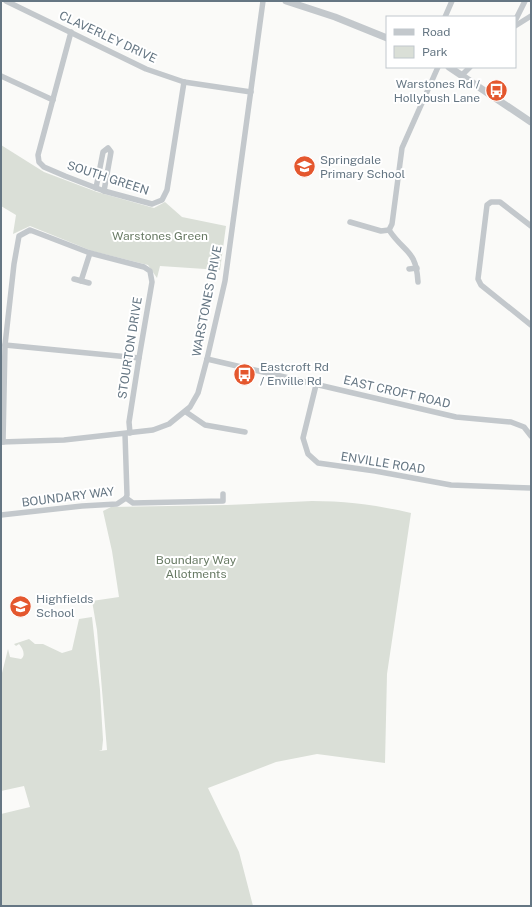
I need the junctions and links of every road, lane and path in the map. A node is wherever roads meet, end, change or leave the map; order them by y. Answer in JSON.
{"nodes":[{"id":1,"x":6,"y":1,"type":"edge"},
{"id":2,"x":263,"y":1,"type":"edge"},
{"id":3,"x":286,"y":1,"type":"edge"},
{"id":4,"x":452,"y":1,"type":"edge"},
{"id":5,"x":525,"y":1,"type":"edge"},
{"id":6,"x":294,"y":2,"type":"edge"},
{"id":7,"x":445,"y":16,"type":"edge"},
{"id":8,"x":531,"y":16,"type":"edge"},
{"id":9,"x":516,"y":19,"type":"edge"},
{"id":10,"x":516,"y":25,"type":"edge"},
{"id":11,"x":71,"y":32,"type":"junction"},
{"id":12,"x":386,"y":38,"type":"edge"},
{"id":13,"x":438,"y":68,"type":"edge"},
{"id":14,"x":451,"y":68,"type":"edge"},
{"id":15,"x":469,"y":68,"type":"edge"},
{"id":16,"x":462,"y":75,"type":"junction"},
{"id":17,"x":1,"y":76,"type":"edge"},
{"id":18,"x":184,"y":82,"type":"junction"},
{"id":19,"x":251,"y":92,"type":"junction"},
{"id":20,"x":53,"y":100,"type":"junction"},
{"id":21,"x":531,"y":122,"type":"edge"},
{"id":22,"x":96,"y":188,"type":"junction"},
{"id":23,"x":104,"y":191,"type":"junction"},
{"id":24,"x":350,"y":222,"type":"dead end"},
{"id":25,"x":531,"y":226,"type":"edge"},
{"id":26,"x":389,"y":230,"type":"junction"},
{"id":27,"x":90,"y":254,"type":"junction"},
{"id":28,"x":417,"y":268,"type":"junction"},
{"id":29,"x":409,"y":269,"type":"dead end"},
{"id":30,"x":74,"y":279,"type":"dead end"},
{"id":31,"x":81,"y":281,"type":"junction"},
{"id":32,"x":418,"y":282,"type":"dead end"},
{"id":33,"x":89,"y":283,"type":"dead end"},
{"id":34,"x":531,"y":325,"type":"edge"},
{"id":35,"x":4,"y":345,"type":"junction"},
{"id":36,"x":139,"y":358,"type":"junction"},
{"id":37,"x":207,"y":360,"type":"junction"},
{"id":38,"x":316,"y":385,"type":"junction"},
{"id":39,"x":186,"y":412,"type":"junction"},
{"id":40,"x":245,"y":432,"type":"dead end"},
{"id":41,"x":128,"y":434,"type":"junction"},
{"id":42,"x":531,"y":436,"type":"edge"},
{"id":43,"x":2,"y":442,"type":"edge"},
{"id":44,"x":531,"y":488,"type":"edge"},
{"id":45,"x":223,"y":494,"type":"dead end"},
{"id":46,"x":126,"y":498,"type":"junction"},
{"id":47,"x":1,"y":515,"type":"edge"}],
"edges":[{"from":1,"to":11,"type":"street","name":"CLAVERLEY DRIVE"},
{"from":2,"to":19,"type":"street","name":"WARSTONES DRIVE"},
{"from":3,"to":6,"type":"street"},
{"from":4,"to":7,"type":"street"},
{"from":5,"to":9,"type":"street"},
{"from":6,"to":12,"type":"street"},
{"from":8,"to":10,"type":"street"},
{"from":11,"to":18,"type":"street","name":"CLAVERLEY DRIVE"},
{"from":11,"to":20,"type":"street"},
{"from":13,"to":26,"type":"street"},
{"from":14,"to":16,"type":"street"},
{"from":15,"to":16,"type":"street"},
{"from":16,"to":21,"type":"street"},
{"from":17,"to":20,"type":"street"},
{"from":18,"to":19,"type":"street","name":"CLAVERLEY DRIVE"},
{"from":18,"to":23,"type":"street","name":"SOUTH GREEN"},
{"from":19,"to":37,"type":"street","name":"WARSTONES DRIVE"},
{"from":20,"to":22,"type":"street","name":"SOUTH GREEN"},
{"from":22,"to":23,"type":"street","name":"SOUTH GREEN"},
{"from":22,"to":23,"type":"street"},
{"from":24,"to":26,"type":"street"},
{"from":25,"to":34,"type":"street"},
{"from":26,"to":28,"type":"street"},
{"from":27,"to":31,"type":"street"},
{"from":27,"to":35,"type":"street"},
{"from":27,"to":36,"type":"street","name":"STOURTON DRIVE"},
{"from":28,"to":29,"type":"street"},
{"from":28,"to":32,"type":"street"},
{"from":30,"to":31,"type":"street"},
{"from":31,"to":33,"type":"street"},
{"from":35,"to":36,"type":"street"},
{"from":35,"to":43,"type":"street"},
{"from":36,"to":41,"type":"street","name":"STOURTON DRIVE"},
{"from":37,"to":38,"type":"street","name":"EAST CROFT ROAD"},
{"from":37,"to":39,"type":"street","name":"WARSTONES DRIVE"},
{"from":38,"to":42,"type":"street","name":"EAST CROFT ROAD"},
{"from":38,"to":44,"type":"street","name":"ENVILLE ROAD"},
{"from":39,"to":40,"type":"street"},
{"from":39,"to":41,"type":"street","name":"WARSTONES DRIVE"},
{"from":41,"to":43,"type":"street","name":"WARSTONES DRIVE"},
{"from":41,"to":46,"type":"street","name":"STOURTON DRIVE"},
{"from":45,"to":46,"type":"street","name":"BOUNDARY WAY"},
{"from":46,"to":47,"type":"street","name":"BOUNDARY WAY"}]}
